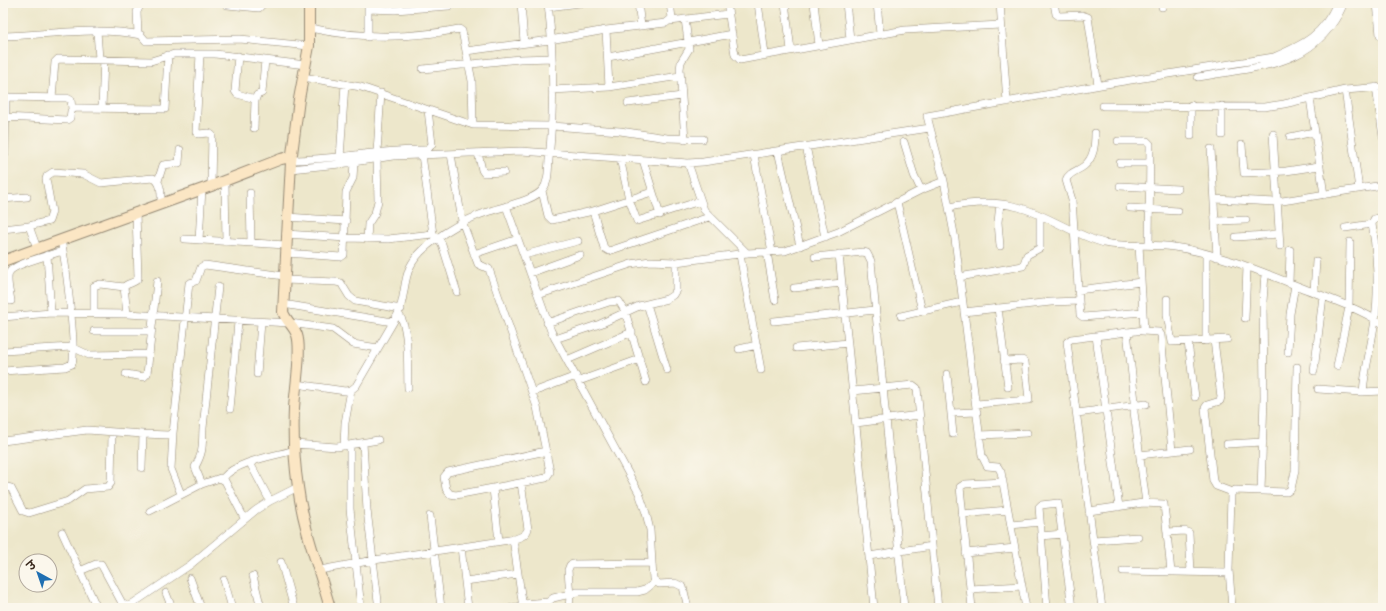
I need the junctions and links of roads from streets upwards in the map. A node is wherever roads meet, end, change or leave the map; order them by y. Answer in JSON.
{"nodes":[{"id":1,"x":141,"y":3,"type":"edge"},
{"id":2,"x":264,"y":3,"type":"edge"},
{"id":3,"x":309,"y":3,"type":"edge"},
{"id":4,"x":457,"y":3,"type":"edge"},
{"id":5,"x":521,"y":3,"type":"edge"},
{"id":6,"x":580,"y":3,"type":"edge"},
{"id":7,"x":638,"y":3,"type":"edge"},
{"id":8,"x":670,"y":3,"type":"edge"},
{"id":9,"x":727,"y":3,"type":"edge"},
{"id":10,"x":758,"y":3,"type":"edge"},
{"id":11,"x":785,"y":3,"type":"edge"},
{"id":12,"x":814,"y":3,"type":"edge"},
{"id":13,"x":846,"y":3,"type":"edge"},
{"id":14,"x":877,"y":3,"type":"edge"},
{"id":15,"x":1000,"y":3,"type":"edge"},
{"id":16,"x":1054,"y":3,"type":"edge"},
{"id":17,"x":1337,"y":3,"type":"edge"},
{"id":18,"x":1344,"y":3,"type":"edge"},
{"id":19,"x":1377,"y":3,"type":"edge"},
{"id":20,"x":227,"y":5,"type":"dead end"},
{"id":21,"x":548,"y":5,"type":"edge"},
{"id":22,"x":368,"y":6,"type":"edge"},
{"id":23,"x":413,"y":6,"type":"edge"},
{"id":24,"x":728,"y":14,"type":"junction"},
{"id":25,"x":685,"y":19,"type":"junction"},
{"id":26,"x":670,"y":21,"type":"junction"},
{"id":27,"x":1001,"y":24,"type":"junction"},
{"id":28,"x":641,"y":26,"type":"junction"},
{"id":29,"x":310,"y":28,"type":"junction"},
{"id":30,"x":606,"y":30,"type":"junction"},
{"id":31,"x":97,"y":31,"type":"junction"},
{"id":32,"x":138,"y":34,"type":"junction"},
{"id":33,"x":732,"y":34,"type":"junction"},
{"id":34,"x":880,"y":34,"type":"junction"},
{"id":35,"x":3,"y":36,"type":"edge"},
{"id":36,"x":368,"y":37,"type":"junction"},
{"id":37,"x":1383,"y":38,"type":"edge"},
{"id":38,"x":850,"y":39,"type":"junction"},
{"id":39,"x":550,"y":40,"type":"junction"},
{"id":40,"x":524,"y":42,"type":"junction"},
{"id":41,"x":690,"y":42,"type":"junction"},
{"id":42,"x":820,"y":45,"type":"junction"},
{"id":43,"x":309,"y":46,"type":"junction"},
{"id":44,"x":466,"y":50,"type":"junction"},
{"id":45,"x":791,"y":50,"type":"junction"},
{"id":46,"x":200,"y":54,"type":"junction"},
{"id":47,"x":765,"y":54,"type":"junction"},
{"id":48,"x":168,"y":55,"type":"junction"},
{"id":49,"x":238,"y":56,"type":"junction"},
{"id":50,"x":608,"y":57,"type":"junction"},
{"id":51,"x":552,"y":58,"type":"junction"},
{"id":52,"x":101,"y":59,"type":"junction"},
{"id":53,"x":265,"y":60,"type":"junction"},
{"id":54,"x":306,"y":65,"type":"junction"},
{"id":55,"x":470,"y":65,"type":"junction"},
{"id":56,"x":423,"y":69,"type":"dead end"},
{"id":57,"x":680,"y":76,"type":"junction"},
{"id":58,"x":303,"y":77,"type":"junction"},
{"id":59,"x":1198,"y":77,"type":"dead end"},
{"id":60,"x":345,"y":84,"type":"junction"},
{"id":61,"x":1098,"y":85,"type":"junction"},
{"id":62,"x":609,"y":87,"type":"junction"},
{"id":63,"x":1380,"y":87,"type":"edge"},
{"id":64,"x":552,"y":90,"type":"junction"},
{"id":65,"x":1345,"y":90,"type":"junction"},
{"id":66,"x":381,"y":93,"type":"junction"},
{"id":67,"x":682,"y":96,"type":"junction"},
{"id":68,"x":4,"y":97,"type":"edge"},
{"id":69,"x":52,"y":98,"type":"junction"},
{"id":70,"x":1310,"y":98,"type":"junction"},
{"id":71,"x":255,"y":101,"type":"junction"},
{"id":72,"x":1007,"y":102,"type":"junction"},
{"id":73,"x":628,"y":103,"type":"dead end"},
{"id":74,"x":1191,"y":105,"type":"junction"},
{"id":75,"x":1103,"y":106,"type":"dead end"},
{"id":76,"x":1222,"y":106,"type":"junction"},
{"id":77,"x":102,"y":108,"type":"junction"},
{"id":78,"x":72,"y":109,"type":"junction"},
{"id":79,"x":428,"y":110,"type":"junction"},
{"id":80,"x":4,"y":117,"type":"edge"},
{"id":81,"x":928,"y":123,"type":"junction"},
{"id":82,"x":473,"y":124,"type":"junction"},
{"id":83,"x":552,"y":126,"type":"junction"},
{"id":84,"x":254,"y":128,"type":"dead end"},
{"id":85,"x":1314,"y":132,"type":"junction"},
{"id":86,"x":1096,"y":133,"type":"dead end"},
{"id":87,"x":1383,"y":133,"type":"edge"},
{"id":88,"x":1273,"y":134,"type":"dead end"},
{"id":89,"x":1222,"y":135,"type":"dead end"},
{"id":90,"x":1191,"y":136,"type":"dead end"},
{"id":91,"x":1290,"y":137,"type":"dead end"},
{"id":92,"x":1383,"y":137,"type":"edge"},
{"id":93,"x":703,"y":139,"type":"dead end"},
{"id":94,"x":685,"y":140,"type":"junction"},
{"id":95,"x":1118,"y":141,"type":"dead end"},
{"id":96,"x":904,"y":142,"type":"dead end"},
{"id":97,"x":1242,"y":145,"type":"dead end"},
{"id":98,"x":806,"y":146,"type":"junction"},
{"id":99,"x":550,"y":148,"type":"junction"},
{"id":100,"x":180,"y":150,"type":"dead end"},
{"id":101,"x":1211,"y":150,"type":"dead end"},
{"id":102,"x":778,"y":151,"type":"junction"},
{"id":103,"x":478,"y":153,"type":"junction"},
{"id":104,"x":5,"y":154,"type":"dead end"},
{"id":105,"x":451,"y":154,"type":"junction"},
{"id":106,"x":377,"y":155,"type":"junction"},
{"id":107,"x":422,"y":155,"type":"junction"},
{"id":108,"x":754,"y":155,"type":"junction"},
{"id":109,"x":340,"y":158,"type":"junction"},
{"id":110,"x":620,"y":158,"type":"junction"},
{"id":111,"x":643,"y":160,"type":"junction"},
{"id":112,"x":354,"y":162,"type":"junction"},
{"id":113,"x":1150,"y":162,"type":"junction"},
{"id":114,"x":291,"y":163,"type":"junction"},
{"id":115,"x":688,"y":163,"type":"junction"},
{"id":116,"x":1120,"y":163,"type":"dead end"},
{"id":117,"x":1319,"y":166,"type":"junction"},
{"id":118,"x":504,"y":172,"type":"dead end"},
{"id":119,"x":1274,"y":172,"type":"junction"},
{"id":120,"x":224,"y":181,"type":"junction"},
{"id":121,"x":944,"y":181,"type":"junction"},
{"id":122,"x":158,"y":182,"type":"junction"},
{"id":123,"x":1383,"y":185,"type":"edge"},
{"id":124,"x":1120,"y":186,"type":"dead end"},
{"id":125,"x":1150,"y":186,"type":"junction"},
{"id":126,"x":206,"y":188,"type":"junction"},
{"id":127,"x":1178,"y":189,"type":"dead end"},
{"id":128,"x":1359,"y":189,"type":"junction"},
{"id":129,"x":921,"y":190,"type":"junction"},
{"id":130,"x":542,"y":191,"type":"junction"},
{"id":131,"x":652,"y":192,"type":"junction"},
{"id":132,"x":250,"y":193,"type":"dead end"},
{"id":133,"x":1324,"y":195,"type":"junction"},
{"id":134,"x":27,"y":197,"type":"dead end"},
{"id":135,"x":3,"y":199,"type":"edge"},
{"id":136,"x":630,"y":199,"type":"junction"},
{"id":137,"x":1214,"y":199,"type":"junction"},
{"id":138,"x":700,"y":201,"type":"junction"},
{"id":139,"x":897,"y":202,"type":"junction"},
{"id":140,"x":1276,"y":202,"type":"junction"},
{"id":141,"x":161,"y":203,"type":"junction"},
{"id":142,"x":1000,"y":204,"type":"junction"},
{"id":143,"x":506,"y":206,"type":"junction"},
{"id":144,"x":949,"y":206,"type":"junction"},
{"id":145,"x":1130,"y":208,"type":"dead end"},
{"id":146,"x":1150,"y":208,"type":"junction"},
{"id":147,"x":593,"y":211,"type":"junction"},
{"id":148,"x":1178,"y":211,"type":"dead end"},
{"id":149,"x":136,"y":212,"type":"junction"},
{"id":150,"x":660,"y":214,"type":"junction"},
{"id":151,"x":709,"y":216,"type":"junction"},
{"id":152,"x":1040,"y":216,"type":"junction"},
{"id":153,"x":287,"y":217,"type":"junction"},
{"id":154,"x":1383,"y":217,"type":"edge"},
{"id":155,"x":1246,"y":220,"type":"dead end"},
{"id":156,"x":346,"y":221,"type":"junction"},
{"id":157,"x":462,"y":221,"type":"junction"},
{"id":158,"x":1216,"y":221,"type":"junction"},
{"id":159,"x":1372,"y":224,"type":"junction"},
{"id":160,"x":29,"y":226,"type":"junction"},
{"id":161,"x":1345,"y":228,"type":"dead end"},
{"id":162,"x":3,"y":230,"type":"edge"},
{"id":163,"x":1075,"y":233,"type":"junction"},
{"id":164,"x":286,"y":234,"type":"junction"},
{"id":165,"x":1278,"y":234,"type":"junction"},
{"id":166,"x":436,"y":236,"type":"junction"},
{"id":167,"x":825,"y":237,"type":"junction"},
{"id":168,"x":1236,"y":237,"type":"dead end"},
{"id":169,"x":346,"y":238,"type":"junction"},
{"id":170,"x":185,"y":239,"type":"dead end"},
{"id":171,"x":367,"y":239,"type":"junction"},
{"id":172,"x":518,"y":239,"type":"junction"},
{"id":173,"x":61,"y":240,"type":"junction"},
{"id":174,"x":199,"y":240,"type":"junction"},
{"id":175,"x":578,"y":241,"type":"dead end"},
{"id":176,"x":226,"y":242,"type":"junction"},
{"id":177,"x":1350,"y":242,"type":"dead end"},
{"id":178,"x":251,"y":243,"type":"junction"},
{"id":179,"x":1139,"y":245,"type":"junction"},
{"id":180,"x":1150,"y":245,"type":"junction"},
{"id":181,"x":800,"y":246,"type":"junction"},
{"id":182,"x":1000,"y":246,"type":"dead end"},
{"id":183,"x":1280,"y":246,"type":"dead end"},
{"id":184,"x":37,"y":248,"type":"junction"},
{"id":185,"x":286,"y":249,"type":"junction"},
{"id":186,"x":1290,"y":250,"type":"dead end"},
{"id":187,"x":63,"y":251,"type":"junction"},
{"id":188,"x":770,"y":252,"type":"junction"},
{"id":189,"x":474,"y":254,"type":"junction"},
{"id":190,"x":743,"y":254,"type":"junction"},
{"id":191,"x":839,"y":254,"type":"junction"},
{"id":192,"x":1206,"y":254,"type":"junction"},
{"id":193,"x":48,"y":255,"type":"junction"},
{"id":194,"x":524,"y":255,"type":"junction"},
{"id":195,"x":580,"y":255,"type":"dead end"},
{"id":196,"x":815,"y":257,"type":"dead end"},
{"id":197,"x":1217,"y":257,"type":"junction"},
{"id":198,"x":3,"y":261,"type":"edge"},
{"id":199,"x":1316,"y":261,"type":"dead end"},
{"id":200,"x":676,"y":262,"type":"junction"},
{"id":201,"x":1247,"y":267,"type":"junction"},
{"id":202,"x":530,"y":273,"type":"junction"},
{"id":203,"x":1265,"y":274,"type":"junction"},
{"id":204,"x":959,"y":277,"type":"junction"},
{"id":205,"x":284,"y":278,"type":"junction"},
{"id":206,"x":157,"y":281,"type":"dead end"},
{"id":207,"x":1141,"y":282,"type":"junction"},
{"id":208,"x":842,"y":283,"type":"junction"},
{"id":209,"x":1292,"y":284,"type":"junction"},
{"id":210,"x":124,"y":287,"type":"junction"},
{"id":211,"x":218,"y":287,"type":"dead end"},
{"id":212,"x":794,"y":288,"type":"dead end"},
{"id":213,"x":1078,"y":290,"type":"junction"},
{"id":214,"x":457,"y":292,"type":"dead end"},
{"id":215,"x":1314,"y":292,"type":"junction"},
{"id":216,"x":538,"y":295,"type":"junction"},
{"id":217,"x":1323,"y":296,"type":"junction"},
{"id":218,"x":1167,"y":299,"type":"dead end"},
{"id":219,"x":775,"y":300,"type":"dead end"},
{"id":220,"x":11,"y":301,"type":"dead end"},
{"id":221,"x":1079,"y":301,"type":"junction"},
{"id":222,"x":962,"y":302,"type":"junction"},
{"id":223,"x":283,"y":304,"type":"junction"},
{"id":224,"x":648,"y":304,"type":"junction"},
{"id":225,"x":1349,"y":307,"type":"junction"},
{"id":226,"x":998,"y":308,"type":"junction"},
{"id":227,"x":875,"y":310,"type":"junction"},
{"id":228,"x":400,"y":311,"type":"junction"},
{"id":229,"x":626,"y":311,"type":"junction"},
{"id":230,"x":922,"y":312,"type":"junction"},
{"id":231,"x":964,"y":312,"type":"junction"},
{"id":232,"x":1143,"y":312,"type":"junction"},
{"id":233,"x":51,"y":313,"type":"junction"},
{"id":234,"x":69,"y":314,"type":"junction"},
{"id":235,"x":94,"y":314,"type":"junction"},
{"id":236,"x":127,"y":314,"type":"junction"},
{"id":237,"x":845,"y":314,"type":"junction"},
{"id":238,"x":154,"y":316,"type":"junction"},
{"id":239,"x":901,"y":316,"type":"dead end"},
{"id":240,"x":3,"y":317,"type":"edge"},
{"id":241,"x":184,"y":318,"type":"junction"},
{"id":242,"x":1245,"y":318,"type":"dead end"},
{"id":243,"x":1375,"y":319,"type":"junction"},
{"id":244,"x":215,"y":320,"type":"junction"},
{"id":245,"x":774,"y":321,"type":"dead end"},
{"id":246,"x":238,"y":322,"type":"junction"},
{"id":247,"x":261,"y":322,"type":"junction"},
{"id":248,"x":394,"y":322,"type":"junction"},
{"id":249,"x":547,"y":322,"type":"junction"},
{"id":250,"x":290,"y":323,"type":"junction"},
{"id":251,"x":1383,"y":324,"type":"edge"},
{"id":252,"x":94,"y":330,"type":"dead end"},
{"id":253,"x":152,"y":331,"type":"junction"},
{"id":254,"x":1142,"y":331,"type":"junction"},
{"id":255,"x":632,"y":332,"type":"junction"},
{"id":256,"x":1127,"y":332,"type":"junction"},
{"id":257,"x":1096,"y":336,"type":"junction"},
{"id":258,"x":555,"y":339,"type":"junction"},
{"id":259,"x":1227,"y":339,"type":"dead end"},
{"id":260,"x":1214,"y":340,"type":"junction"},
{"id":261,"x":1206,"y":341,"type":"junction"},
{"id":262,"x":1188,"y":342,"type":"junction"},
{"id":263,"x":848,"y":343,"type":"junction"},
{"id":264,"x":757,"y":345,"type":"junction"},
{"id":265,"x":72,"y":347,"type":"junction"},
{"id":266,"x":378,"y":348,"type":"junction"},
{"id":267,"x":739,"y":348,"type":"dead end"},
{"id":268,"x":796,"y":348,"type":"dead end"},
{"id":269,"x":3,"y":351,"type":"edge"},
{"id":270,"x":1288,"y":352,"type":"dead end"},
{"id":271,"x":150,"y":354,"type":"junction"},
{"id":272,"x":640,"y":359,"type":"junction"},
{"id":273,"x":567,"y":360,"type":"junction"},
{"id":274,"x":1004,"y":361,"type":"junction"},
{"id":275,"x":1337,"y":366,"type":"dead end"},
{"id":276,"x":1297,"y":367,"type":"dead end"},
{"id":277,"x":667,"y":370,"type":"dead end"},
{"id":278,"x":762,"y":370,"type":"dead end"},
{"id":279,"x":3,"y":371,"type":"edge"},
{"id":280,"x":1314,"y":371,"type":"dead end"},
{"id":281,"x":126,"y":374,"type":"dead end"},
{"id":282,"x":257,"y":374,"type":"dead end"},
{"id":283,"x":947,"y":374,"type":"dead end"},
{"id":284,"x":578,"y":378,"type":"junction"},
{"id":285,"x":646,"y":382,"type":"dead end"},
{"id":286,"x":296,"y":384,"type":"junction"},
{"id":287,"x":1008,"y":387,"type":"dead end"},
{"id":288,"x":408,"y":388,"type":"dead end"},
{"id":289,"x":883,"y":388,"type":"junction"},
{"id":290,"x":1318,"y":389,"type":"dead end"},
{"id":291,"x":351,"y":390,"type":"junction"},
{"id":292,"x":853,"y":391,"type":"junction"},
{"id":293,"x":1383,"y":391,"type":"edge"},
{"id":294,"x":533,"y":392,"type":"junction"},
{"id":295,"x":1363,"y":392,"type":"junction"},
{"id":296,"x":1195,"y":397,"type":"dead end"},
{"id":297,"x":976,"y":404,"type":"junction"},
{"id":298,"x":1146,"y":404,"type":"dead end"},
{"id":299,"x":1134,"y":406,"type":"junction"},
{"id":300,"x":230,"y":408,"type":"dead end"},
{"id":301,"x":1106,"y":409,"type":"junction"},
{"id":302,"x":977,"y":412,"type":"junction"},
{"id":303,"x":951,"y":413,"type":"junction"},
{"id":304,"x":1077,"y":413,"type":"junction"},
{"id":305,"x":919,"y":415,"type":"junction"},
{"id":306,"x":886,"y":419,"type":"junction"},
{"id":307,"x":856,"y":423,"type":"junction"},
{"id":308,"x":112,"y":433,"type":"junction"},
{"id":309,"x":173,"y":433,"type":"junction"},
{"id":310,"x":1027,"y":433,"type":"dead end"},
{"id":311,"x":143,"y":434,"type":"junction"},
{"id":312,"x":953,"y":434,"type":"dead end"},
{"id":313,"x":979,"y":435,"type":"junction"},
{"id":314,"x":378,"y":440,"type":"dead end"},
{"id":315,"x":3,"y":441,"type":"edge"},
{"id":316,"x":1263,"y":442,"type":"junction"},
{"id":317,"x":363,"y":443,"type":"junction"},
{"id":318,"x":1227,"y":444,"type":"dead end"},
{"id":319,"x":347,"y":446,"type":"junction"},
{"id":320,"x":294,"y":447,"type":"junction"},
{"id":321,"x":1190,"y":449,"type":"dead end"},
{"id":322,"x":1172,"y":451,"type":"junction"},
{"id":323,"x":546,"y":452,"type":"junction"},
{"id":324,"x":1140,"y":455,"type":"junction"},
{"id":325,"x":250,"y":463,"type":"junction"},
{"id":326,"x":142,"y":468,"type":"dead end"},
{"id":327,"x":223,"y":478,"type":"junction"},
{"id":328,"x":522,"y":482,"type":"junction"},
{"id":329,"x":1003,"y":482,"type":"junction"},
{"id":330,"x":202,"y":484,"type":"junction"},
{"id":331,"x":3,"y":486,"type":"edge"},
{"id":332,"x":298,"y":488,"type":"junction"},
{"id":333,"x":493,"y":489,"type":"junction"},
{"id":334,"x":1261,"y":491,"type":"junction"},
{"id":335,"x":1232,"y":492,"type":"junction"},
{"id":336,"x":181,"y":494,"type":"junction"},
{"id":337,"x":270,"y":501,"type":"junction"},
{"id":338,"x":1146,"y":503,"type":"junction"},
{"id":339,"x":1119,"y":507,"type":"junction"},
{"id":340,"x":150,"y":510,"type":"dead end"},
{"id":341,"x":1008,"y":510,"type":"junction"},
{"id":342,"x":1090,"y":511,"type":"junction"},
{"id":343,"x":962,"y":514,"type":"junction"},
{"id":344,"x":430,"y":516,"type":"dead end"},
{"id":345,"x":244,"y":518,"type":"junction"},
{"id":346,"x":1040,"y":522,"type":"junction"},
{"id":347,"x":1011,"y":525,"type":"junction"},
{"id":348,"x":62,"y":532,"type":"dead end"},
{"id":349,"x":1167,"y":532,"type":"junction"},
{"id":350,"x":1062,"y":534,"type":"junction"},
{"id":351,"x":1041,"y":536,"type":"junction"},
{"id":352,"x":1138,"y":537,"type":"dead end"},
{"id":353,"x":513,"y":539,"type":"junction"},
{"id":354,"x":1093,"y":540,"type":"junction"},
{"id":355,"x":499,"y":541,"type":"junction"},
{"id":356,"x":932,"y":546,"type":"junction"},
{"id":357,"x":461,"y":547,"type":"junction"},
{"id":358,"x":1015,"y":548,"type":"junction"},
{"id":359,"x":434,"y":551,"type":"junction"},
{"id":360,"x":899,"y":552,"type":"junction"},
{"id":361,"x":966,"y":553,"type":"junction"},
{"id":362,"x":869,"y":556,"type":"junction"},
{"id":363,"x":374,"y":560,"type":"junction"},
{"id":364,"x":281,"y":562,"type":"dead end"},
{"id":365,"x":355,"y":563,"type":"junction"},
{"id":366,"x":652,"y":563,"type":"junction"},
{"id":367,"x":320,"y":570,"type":"junction"},
{"id":368,"x":80,"y":571,"type":"junction"},
{"id":369,"x":1123,"y":571,"type":"dead end"},
{"id":370,"x":1170,"y":572,"type":"junction"},
{"id":371,"x":1191,"y":572,"type":"junction"},
{"id":372,"x":1229,"y":573,"type":"junction"},
{"id":373,"x":518,"y":574,"type":"junction"},
{"id":374,"x":253,"y":576,"type":"dead end"},
{"id":375,"x":190,"y":578,"type":"dead end"},
{"id":376,"x":224,"y":580,"type":"dead end"},
{"id":377,"x":465,"y":581,"type":"junction"},
{"id":378,"x":655,"y":582,"type":"junction"},
{"id":379,"x":1022,"y":586,"type":"junction"},
{"id":380,"x":970,"y":589,"type":"junction"},
{"id":381,"x":166,"y":593,"type":"dead end"},
{"id":382,"x":570,"y":595,"type":"junction"},
{"id":383,"x":378,"y":601,"type":"dead end"},
{"id":384,"x":548,"y":605,"type":"edge"},
{"id":385,"x":522,"y":606,"type":"edge"},
{"id":386,"x":127,"y":607,"type":"edge"},
{"id":387,"x":97,"y":608,"type":"edge"},
{"id":388,"x":172,"y":608,"type":"edge"},
{"id":389,"x":201,"y":608,"type":"edge"},
{"id":390,"x":232,"y":608,"type":"edge"},
{"id":391,"x":259,"y":608,"type":"edge"},
{"id":392,"x":294,"y":608,"type":"edge"},
{"id":393,"x":330,"y":608,"type":"edge"},
{"id":394,"x":361,"y":608,"type":"edge"},
{"id":395,"x":441,"y":608,"type":"edge"},
{"id":396,"x":468,"y":608,"type":"edge"},
{"id":397,"x":512,"y":608,"type":"edge"},
{"id":398,"x":569,"y":608,"type":"edge"},
{"id":399,"x":688,"y":608,"type":"edge"},
{"id":400,"x":874,"y":608,"type":"edge"},
{"id":401,"x":904,"y":608,"type":"edge"},
{"id":402,"x":938,"y":608,"type":"edge"},
{"id":403,"x":972,"y":608,"type":"edge"},
{"id":404,"x":1026,"y":608,"type":"edge"},
{"id":405,"x":1047,"y":608,"type":"edge"},
{"id":406,"x":1072,"y":608,"type":"edge"},
{"id":407,"x":1102,"y":608,"type":"edge"},
{"id":408,"x":1232,"y":608,"type":"edge"}],
"edges":[{"from":1,"to":32,"type":"street"},
{"from":2,"to":20,"type":"street"},
{"from":3,"to":29,"type":"street"},
{"from":4,"to":23,"type":"street"},
{"from":5,"to":40,"type":"street"},
{"from":6,"to":21,"type":"street"},
{"from":7,"to":28,"type":"street"},
{"from":8,"to":26,"type":"street"},
{"from":9,"to":24,"type":"street"},
{"from":10,"to":47,"type":"street"},
{"from":11,"to":45,"type":"street"},
{"from":12,"to":42,"type":"street"},
{"from":13,"to":38,"type":"street"},
{"from":14,"to":34,"type":"street"},
{"from":15,"to":27,"type":"street"},
{"from":16,"to":61,"type":"street"},
{"from":17,"to":61,"type":"street"},
{"from":18,"to":59,"type":"street"},
{"from":19,"to":37,"type":"street"},
{"from":21,"to":39,"type":"street"},
{"from":22,"to":23,"type":"street"},
{"from":22,"to":36,"type":"street"},
{"from":24,"to":25,"type":"street"},
{"from":24,"to":33,"type":"street"},
{"from":25,"to":26,"type":"street"},
{"from":25,"to":41,"type":"street"},
{"from":26,"to":28,"type":"street"},
{"from":27,"to":34,"type":"street"},
{"from":27,"to":72,"type":"street"},
{"from":28,"to":30,"type":"street"},
{"from":29,"to":36,"type":"street"},
{"from":29,"to":43,"type":"street"},
{"from":30,"to":39,"type":"street"},
{"from":30,"to":50,"type":"street"},
{"from":31,"to":32,"type":"street"},
{"from":31,"to":35,"type":"street"},
{"from":31,"to":52,"type":"street"},
{"from":32,"to":43,"type":"street"},
{"from":33,"to":41,"type":"street"},
{"from":33,"to":47,"type":"street"},
{"from":34,"to":38,"type":"street"},
{"from":36,"to":44,"type":"street"},
{"from":38,"to":42,"type":"street"},
{"from":39,"to":40,"type":"street"},
{"from":39,"to":51,"type":"street"},
{"from":40,"to":44,"type":"street"},
{"from":41,"to":50,"type":"street"},
{"from":41,"to":57,"type":"street"},
{"from":42,"to":45,"type":"street"},
{"from":43,"to":54,"type":"street"},
{"from":44,"to":55,"type":"street"},
{"from":45,"to":47,"type":"street"},
{"from":46,"to":48,"type":"street"},
{"from":46,"to":49,"type":"street"},
{"from":46,"to":126,"type":"street"},
{"from":48,"to":52,"type":"street"},
{"from":48,"to":77,"type":"street"},
{"from":49,"to":53,"type":"street"},
{"from":49,"to":71,"type":"street"},
{"from":50,"to":62,"type":"street"},
{"from":51,"to":55,"type":"street"},
{"from":51,"to":64,"type":"street"},
{"from":52,"to":69,"type":"street"},
{"from":52,"to":77,"type":"street"},
{"from":53,"to":54,"type":"street"},
{"from":53,"to":71,"type":"street"},
{"from":54,"to":58,"type":"street"},
{"from":55,"to":56,"type":"street"},
{"from":55,"to":82,"type":"street"},
{"from":57,"to":62,"type":"street"},
{"from":57,"to":67,"type":"street"},
{"from":58,"to":60,"type":"street"},
{"from":58,"to":114,"type":"street"},
{"from":60,"to":66,"type":"street"},
{"from":60,"to":109,"type":"street"},
{"from":61,"to":72,"type":"street"},
{"from":62,"to":64,"type":"street"},
{"from":63,"to":65,"type":"street"},
{"from":63,"to":87,"type":"street"},
{"from":64,"to":83,"type":"street"},
{"from":65,"to":70,"type":"street"},
{"from":65,"to":128,"type":"street"},
{"from":66,"to":79,"type":"street"},
{"from":66,"to":106,"type":"street"},
{"from":67,"to":73,"type":"street"},
{"from":67,"to":94,"type":"street"},
{"from":68,"to":69,"type":"street"},
{"from":68,"to":80,"type":"street"},
{"from":69,"to":78,"type":"street"},
{"from":70,"to":76,"type":"street"},
{"from":70,"to":85,"type":"street"},
{"from":71,"to":84,"type":"street"},
{"from":72,"to":81,"type":"street"},
{"from":74,"to":75,"type":"street"},
{"from":74,"to":76,"type":"street"},
{"from":74,"to":90,"type":"street"},
{"from":76,"to":89,"type":"street"},
{"from":77,"to":78,"type":"street"},
{"from":78,"to":80,"type":"street"},
{"from":79,"to":82,"type":"street"},
{"from":79,"to":106,"type":"street"},
{"from":80,"to":104,"type":"street"},
{"from":81,"to":98,"type":"street"},
{"from":81,"to":121,"type":"street"},
{"from":82,"to":83,"type":"street"},
{"from":83,"to":94,"type":"street"},
{"from":83,"to":99,"type":"street"},
{"from":85,"to":91,"type":"street"},
{"from":85,"to":117,"type":"street"},
{"from":86,"to":163,"type":"street"},
{"from":87,"to":92,"type":"street"},
{"from":88,"to":119,"type":"street"},
{"from":93,"to":94,"type":"street"},
{"from":95,"to":113,"type":"street"},
{"from":96,"to":129,"type":"street"},
{"from":97,"to":119,"type":"street"},
{"from":98,"to":102,"type":"street"},
{"from":98,"to":167,"type":"street"},
{"from":99,"to":103,"type":"street"},
{"from":99,"to":110,"type":"street"},
{"from":99,"to":130,"type":"street"},
{"from":100,"to":122,"type":"street"},
{"from":101,"to":137,"type":"street"},
{"from":102,"to":108,"type":"street"},
{"from":102,"to":181,"type":"street"},
{"from":103,"to":105,"type":"street"},
{"from":103,"to":118,"type":"street"},
{"from":105,"to":107,"type":"street"},
{"from":105,"to":157,"type":"street"},
{"from":106,"to":107,"type":"street"},
{"from":106,"to":109,"type":"street"},
{"from":106,"to":112,"type":"street"},
{"from":106,"to":171,"type":"street"},
{"from":107,"to":166,"type":"street"},
{"from":108,"to":115,"type":"street"},
{"from":108,"to":188,"type":"street"},
{"from":109,"to":114,"type":"street"},
{"from":110,"to":111,"type":"street"},
{"from":110,"to":136,"type":"street"},
{"from":111,"to":115,"type":"street"},
{"from":111,"to":131,"type":"street"},
{"from":112,"to":114,"type":"street"},
{"from":112,"to":156,"type":"street"},
{"from":113,"to":116,"type":"street"},
{"from":113,"to":125,"type":"street"},
{"from":114,"to":120,"type":"street"},
{"from":114,"to":153,"type":"street"},
{"from":115,"to":138,"type":"street"},
{"from":117,"to":119,"type":"street"},
{"from":117,"to":133,"type":"street"},
{"from":119,"to":140,"type":"street"},
{"from":120,"to":126,"type":"street"},
{"from":120,"to":176,"type":"street"},
{"from":121,"to":129,"type":"street"},
{"from":121,"to":144,"type":"street"},
{"from":122,"to":141,"type":"street"},
{"from":122,"to":160,"type":"street"},
{"from":123,"to":128,"type":"street"},
{"from":124,"to":125,"type":"street"},
{"from":125,"to":127,"type":"street"},
{"from":125,"to":146,"type":"street"},
{"from":126,"to":141,"type":"street"},
{"from":126,"to":174,"type":"street"},
{"from":128,"to":133,"type":"street"},
{"from":129,"to":139,"type":"street"},
{"from":130,"to":143,"type":"street"},
{"from":130,"to":147,"type":"street"},
{"from":131,"to":136,"type":"street"},
{"from":131,"to":150,"type":"street"},
{"from":132,"to":178,"type":"street"},
{"from":133,"to":140,"type":"street"},
{"from":134,"to":135,"type":"street"},
{"from":136,"to":147,"type":"street"},
{"from":136,"to":150,"type":"street"},
{"from":137,"to":140,"type":"street"},
{"from":137,"to":158,"type":"street"},
{"from":138,"to":150,"type":"street"},
{"from":138,"to":151,"type":"street"},
{"from":139,"to":167,"type":"street"},
{"from":139,"to":230,"type":"street"},
{"from":140,"to":165,"type":"street"},
{"from":141,"to":149,"type":"street"},
{"from":142,"to":144,"type":"street"},
{"from":142,"to":152,"type":"street"},
{"from":142,"to":182,"type":"street"},
{"from":143,"to":157,"type":"street"},
{"from":143,"to":172,"type":"street"},
{"from":144,"to":204,"type":"street"},
{"from":145,"to":146,"type":"street"},
{"from":146,"to":148,"type":"street"},
{"from":146,"to":180,"type":"street"},
{"from":147,"to":151,"type":"street"},
{"from":149,"to":173,"type":"street"},
{"from":149,"to":210,"type":"street"},
{"from":151,"to":190,"type":"street"},
{"from":152,"to":163,"type":"street"},
{"from":152,"to":204,"type":"street"},
{"from":153,"to":156,"type":"street"},
{"from":153,"to":164,"type":"street"},
{"from":154,"to":159,"type":"street"},
{"from":155,"to":158,"type":"street"},
{"from":156,"to":169,"type":"street"},
{"from":157,"to":166,"type":"street"},
{"from":157,"to":189,"type":"street"},
{"from":158,"to":197,"type":"street"},
{"from":159,"to":161,"type":"street"},
{"from":159,"to":243,"type":"street"},
{"from":160,"to":162,"type":"street"},
{"from":160,"to":184,"type":"street"},
{"from":163,"to":179,"type":"street"},
{"from":163,"to":213,"type":"street"},
{"from":164,"to":169,"type":"street"},
{"from":164,"to":185,"type":"street"},
{"from":165,"to":168,"type":"street"},
{"from":165,"to":183,"type":"street"},
{"from":166,"to":171,"type":"street"},
{"from":166,"to":214,"type":"street"},
{"from":166,"to":228,"type":"street"},
{"from":167,"to":181,"type":"street"},
{"from":169,"to":171,"type":"street"},
{"from":169,"to":185,"type":"street"},
{"from":170,"to":174,"type":"street"},
{"from":172,"to":189,"type":"street"},
{"from":172,"to":194,"type":"street"},
{"from":173,"to":184,"type":"street"},
{"from":173,"to":187,"type":"street"},
{"from":174,"to":176,"type":"street"},
{"from":175,"to":194,"type":"street"},
{"from":176,"to":178,"type":"street"},
{"from":177,"to":225,"type":"street"},
{"from":178,"to":185,"type":"street"},
{"from":179,"to":180,"type":"street"},
{"from":179,"to":207,"type":"street"},
{"from":180,"to":192,"type":"street"},
{"from":181,"to":188,"type":"street"},
{"from":184,"to":198,"type":"street"},
{"from":185,"to":205,"type":"street"},
{"from":186,"to":209,"type":"street"},
{"from":187,"to":193,"type":"street"},
{"from":187,"to":234,"type":"street"},
{"from":188,"to":190,"type":"street"},
{"from":188,"to":219,"type":"street"},
{"from":189,"to":294,"type":"street"},
{"from":190,"to":200,"type":"street"},
{"from":190,"to":264,"type":"street"},
{"from":191,"to":196,"type":"street"},
{"from":191,"to":208,"type":"street"},
{"from":191,"to":227,"type":"street"},
{"from":192,"to":197,"type":"street"},
{"from":192,"to":261,"type":"street"},
{"from":193,"to":220,"type":"street"},
{"from":193,"to":233,"type":"street"},
{"from":194,"to":202,"type":"street"},
{"from":195,"to":202,"type":"street"},
{"from":197,"to":201,"type":"street"},
{"from":199,"to":215,"type":"street"},
{"from":200,"to":216,"type":"street"},
{"from":200,"to":224,"type":"street"},
{"from":201,"to":203,"type":"street"},
{"from":201,"to":242,"type":"street"},
{"from":202,"to":216,"type":"street"},
{"from":203,"to":209,"type":"street"},
{"from":203,"to":316,"type":"street"},
{"from":204,"to":222,"type":"street"},
{"from":205,"to":223,"type":"street"},
{"from":205,"to":228,"type":"street"},
{"from":205,"to":241,"type":"street"},
{"from":206,"to":238,"type":"street"},
{"from":207,"to":213,"type":"street"},
{"from":207,"to":232,"type":"street"},
{"from":208,"to":212,"type":"street"},
{"from":208,"to":237,"type":"street"},
{"from":209,"to":215,"type":"street"},
{"from":209,"to":270,"type":"street"},
{"from":210,"to":235,"type":"street"},
{"from":210,"to":236,"type":"street"},
{"from":211,"to":244,"type":"street"},
{"from":213,"to":221,"type":"street"},
{"from":215,"to":217,"type":"street"},
{"from":216,"to":249,"type":"street"},
{"from":217,"to":225,"type":"street"},
{"from":217,"to":280,"type":"street"},
{"from":218,"to":262,"type":"street"},
{"from":221,"to":226,"type":"street"},
{"from":221,"to":232,"type":"street"},
{"from":222,"to":230,"type":"street"},
{"from":222,"to":231,"type":"street"},
{"from":223,"to":248,"type":"street"},
{"from":223,"to":250,"type":"street"},
{"from":224,"to":229,"type":"street"},
{"from":224,"to":277,"type":"street"},
{"from":225,"to":243,"type":"street"},
{"from":225,"to":275,"type":"street"},
{"from":226,"to":231,"type":"street"},
{"from":226,"to":274,"type":"street"},
{"from":227,"to":237,"type":"street"},
{"from":227,"to":289,"type":"street"},
{"from":228,"to":248,"type":"street"},
{"from":228,"to":288,"type":"street"},
{"from":229,"to":249,"type":"street"},
{"from":229,"to":255,"type":"street"},
{"from":229,"to":258,"type":"street"},
{"from":230,"to":239,"type":"street"},
{"from":231,"to":297,"type":"street"},
{"from":232,"to":254,"type":"street"},
{"from":233,"to":234,"type":"street"},
{"from":233,"to":240,"type":"street"},
{"from":234,"to":235,"type":"street"},
{"from":234,"to":265,"type":"street"},
{"from":235,"to":236,"type":"street"},
{"from":236,"to":238,"type":"street"},
{"from":237,"to":245,"type":"street"},
{"from":237,"to":263,"type":"street"},
{"from":238,"to":241,"type":"street"},
{"from":238,"to":253,"type":"street"},
{"from":241,"to":244,"type":"street"},
{"from":241,"to":309,"type":"street"},
{"from":243,"to":251,"type":"street"},
{"from":243,"to":295,"type":"street"},
{"from":244,"to":246,"type":"street"},
{"from":244,"to":330,"type":"street"},
{"from":246,"to":247,"type":"street"},
{"from":246,"to":300,"type":"street"},
{"from":247,"to":250,"type":"street"},
{"from":247,"to":282,"type":"street"},
{"from":248,"to":266,"type":"street"},
{"from":249,"to":258,"type":"street"},
{"from":250,"to":266,"type":"street"},
{"from":250,"to":286,"type":"street"},
{"from":252,"to":253,"type":"street"},
{"from":253,"to":271,"type":"street"},
{"from":254,"to":256,"type":"street"},
{"from":254,"to":322,"type":"street"},
{"from":255,"to":272,"type":"street"},
{"from":255,"to":273,"type":"street"},
{"from":256,"to":257,"type":"street"},
{"from":256,"to":299,"type":"street"},
{"from":257,"to":301,"type":"street"},
{"from":257,"to":304,"type":"street"},
{"from":258,"to":273,"type":"street"},
{"from":259,"to":260,"type":"street"},
{"from":260,"to":261,"type":"street"},
{"from":260,"to":335,"type":"street"},
{"from":261,"to":262,"type":"street"},
{"from":262,"to":296,"type":"street"},
{"from":263,"to":268,"type":"street"},
{"from":263,"to":292,"type":"street"},
{"from":264,"to":267,"type":"street"},
{"from":264,"to":278,"type":"street"},
{"from":265,"to":269,"type":"street"},
{"from":265,"to":271,"type":"street"},
{"from":265,"to":279,"type":"street"},
{"from":266,"to":291,"type":"street"},
{"from":271,"to":281,"type":"street"},
{"from":272,"to":284,"type":"street"},
{"from":272,"to":285,"type":"street"},
{"from":273,"to":284,"type":"street"},
{"from":274,"to":287,"type":"street"},
{"from":274,"to":297,"type":"street"},
{"from":276,"to":334,"type":"street"},
{"from":283,"to":303,"type":"street"},
{"from":284,"to":294,"type":"street"},
{"from":284,"to":366,"type":"street"},
{"from":286,"to":291,"type":"street"},
{"from":286,"to":320,"type":"street"},
{"from":289,"to":292,"type":"street"},
{"from":289,"to":305,"type":"street"},
{"from":289,"to":306,"type":"street"},
{"from":290,"to":295,"type":"street"},
{"from":291,"to":319,"type":"street"},
{"from":292,"to":307,"type":"street"},
{"from":293,"to":295,"type":"street"},
{"from":294,"to":323,"type":"street"},
{"from":297,"to":302,"type":"street"},
{"from":298,"to":299,"type":"street"},
{"from":299,"to":301,"type":"street"},
{"from":299,"to":324,"type":"street"},
{"from":301,"to":304,"type":"street"},
{"from":301,"to":339,"type":"street"},
{"from":302,"to":303,"type":"street"},
{"from":302,"to":313,"type":"street"},
{"from":303,"to":312,"type":"street"},
{"from":304,"to":342,"type":"street"},
{"from":305,"to":306,"type":"street"},
{"from":305,"to":356,"type":"street"},
{"from":306,"to":307,"type":"street"},
{"from":306,"to":360,"type":"street"},
{"from":307,"to":362,"type":"street"},
{"from":308,"to":311,"type":"street"},
{"from":308,"to":315,"type":"street"},
{"from":308,"to":331,"type":"street"},
{"from":309,"to":311,"type":"street"},
{"from":309,"to":336,"type":"street"},
{"from":310,"to":313,"type":"street"},
{"from":311,"to":326,"type":"street"},
{"from":313,"to":329,"type":"street"},
{"from":314,"to":317,"type":"street"},
{"from":316,"to":318,"type":"street"},
{"from":316,"to":334,"type":"street"},
{"from":317,"to":319,"type":"street"},
{"from":317,"to":363,"type":"street"},
{"from":319,"to":320,"type":"street"},
{"from":319,"to":365,"type":"street"},
{"from":320,"to":325,"type":"street"},
{"from":320,"to":332,"type":"street"},
{"from":321,"to":322,"type":"street"},
{"from":322,"to":324,"type":"street"},
{"from":323,"to":328,"type":"street"},
{"from":323,"to":333,"type":"street"},
{"from":324,"to":338,"type":"street"},
{"from":325,"to":327,"type":"street"},
{"from":325,"to":337,"type":"street"},
{"from":327,"to":330,"type":"street"},
{"from":327,"to":345,"type":"street"},
{"from":328,"to":333,"type":"street"},
{"from":328,"to":353,"type":"street"},
{"from":329,"to":341,"type":"street"},
{"from":329,"to":343,"type":"street"},
{"from":330,"to":336,"type":"street"},
{"from":332,"to":337,"type":"street"},
{"from":332,"to":367,"type":"street"},
{"from":333,"to":355,"type":"street"},
{"from":334,"to":335,"type":"street"},
{"from":335,"to":372,"type":"street"},
{"from":336,"to":340,"type":"street"},
{"from":337,"to":345,"type":"street"},
{"from":338,"to":339,"type":"street"},
{"from":338,"to":349,"type":"street"},
{"from":339,"to":342,"type":"street"},
{"from":341,"to":343,"type":"street"},
{"from":341,"to":347,"type":"street"},
{"from":342,"to":354,"type":"street"},
{"from":343,"to":361,"type":"street"},
{"from":344,"to":359,"type":"street"},
{"from":345,"to":386,"type":"street"},
{"from":346,"to":347,"type":"street"},
{"from":346,"to":350,"type":"street"},
{"from":346,"to":351,"type":"street"},
{"from":347,"to":358,"type":"street"},
{"from":348,"to":368,"type":"street"},
{"from":349,"to":370,"type":"street"},
{"from":349,"to":371,"type":"street"},
{"from":350,"to":351,"type":"street"},
{"from":350,"to":406,"type":"street"},
{"from":351,"to":405,"type":"street"},
{"from":352,"to":354,"type":"street"},
{"from":353,"to":355,"type":"street"},
{"from":353,"to":373,"type":"street"},
{"from":354,"to":407,"type":"street"},
{"from":355,"to":357,"type":"street"},
{"from":356,"to":360,"type":"street"},
{"from":356,"to":402,"type":"street"},
{"from":357,"to":359,"type":"street"},
{"from":357,"to":377,"type":"street"},
{"from":358,"to":361,"type":"street"},
{"from":358,"to":379,"type":"street"},
{"from":359,"to":363,"type":"street"},
{"from":359,"to":395,"type":"street"},
{"from":360,"to":362,"type":"street"},
{"from":360,"to":401,"type":"street"},
{"from":361,"to":380,"type":"street"},
{"from":362,"to":400,"type":"street"},
{"from":363,"to":365,"type":"street"},
{"from":363,"to":383,"type":"street"},
{"from":364,"to":392,"type":"street"},
{"from":365,"to":367,"type":"street"},
{"from":365,"to":394,"type":"street"},
{"from":366,"to":378,"type":"street"},
{"from":366,"to":382,"type":"street"},
{"from":367,"to":393,"type":"street"},
{"from":368,"to":386,"type":"street"},
{"from":368,"to":387,"type":"street"},
{"from":369,"to":370,"type":"street"},
{"from":370,"to":371,"type":"street"},
{"from":371,"to":372,"type":"street"},
{"from":372,"to":408,"type":"street"},
{"from":373,"to":377,"type":"street"},
{"from":373,"to":385,"type":"street"},
{"from":374,"to":391,"type":"street"},
{"from":375,"to":389,"type":"street"},
{"from":376,"to":390,"type":"street"},
{"from":377,"to":396,"type":"street"},
{"from":378,"to":382,"type":"street"},
{"from":378,"to":399,"type":"street"},
{"from":379,"to":380,"type":"street"},
{"from":379,"to":404,"type":"street"},
{"from":380,"to":403,"type":"street"},
{"from":381,"to":388,"type":"street"},
{"from":382,"to":384,"type":"street"},
{"from":382,"to":398,"type":"street"},
{"from":384,"to":385,"type":"street"},
{"from":385,"to":397,"type":"street"}]}
